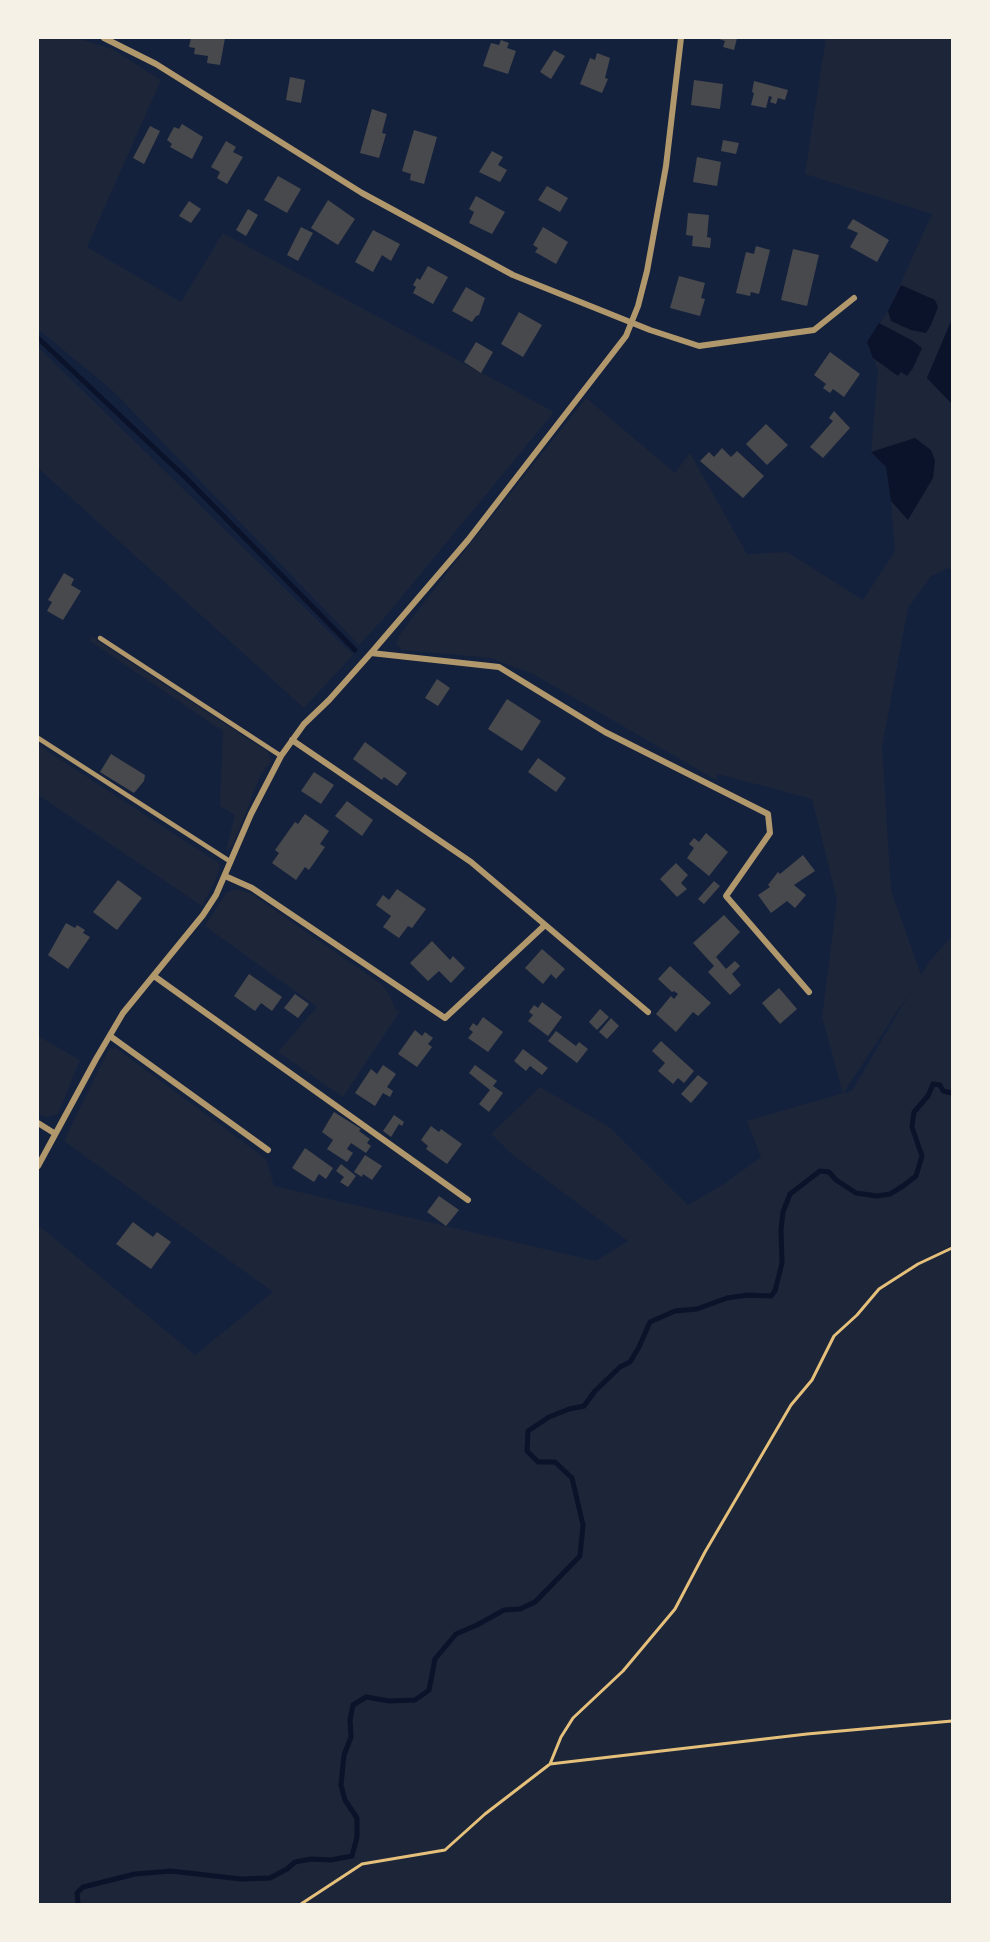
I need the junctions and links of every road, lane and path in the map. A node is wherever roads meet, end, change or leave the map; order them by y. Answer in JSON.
{"nodes":[{"id":1,"x":104,"y":38,"type":"edge"},
{"id":2,"x":681,"y":38,"type":"edge"},
{"id":3,"x":854,"y":298,"type":"dead end"},
{"id":4,"x":632,"y":323,"type":"junction"},
{"id":5,"x":100,"y":638,"type":"dead end"},
{"id":6,"x":371,"y":653,"type":"junction"},
{"id":7,"x":38,"y":738,"type":"edge"},
{"id":8,"x":292,"y":740,"type":"junction"},
{"id":9,"x":281,"y":756,"type":"junction"},
{"id":10,"x":231,"y":862,"type":"junction"},
{"id":11,"x":225,"y":876,"type":"junction"},
{"id":12,"x":545,"y":925,"type":"junction"},
{"id":13,"x":154,"y":975,"type":"junction"},
{"id":14,"x":810,"y":992,"type":"dead end"},
{"id":15,"x":648,"y":1012,"type":"dead end"},
{"id":16,"x":110,"y":1036,"type":"junction"},
{"id":17,"x":38,"y":1123,"type":"edge"},
{"id":18,"x":54,"y":1133,"type":"junction"},
{"id":19,"x":268,"y":1150,"type":"dead end"},
{"id":20,"x":38,"y":1166,"type":"edge"},
{"id":21,"x":468,"y":1200,"type":"dead end"},
{"id":22,"x":952,"y":1248,"type":"edge"},
{"id":23,"x":952,"y":1721,"type":"edge"},
{"id":24,"x":550,"y":1764,"type":"junction"},
{"id":25,"x":301,"y":1905,"type":"edge"}],
"edges":[{"from":1,"to":4,"type":"street"},
{"from":2,"to":4,"type":"street"},
{"from":3,"to":4,"type":"street"},
{"from":4,"to":6,"type":"street"},
{"from":5,"to":9,"type":"lane"},
{"from":6,"to":8,"type":"street"},
{"from":6,"to":14,"type":"street"},
{"from":7,"to":10,"type":"lane"},
{"from":8,"to":9,"type":"street"},
{"from":8,"to":12,"type":"street"},
{"from":9,"to":10,"type":"street"},
{"from":10,"to":11,"type":"street"},
{"from":11,"to":12,"type":"street"},
{"from":11,"to":13,"type":"street"},
{"from":12,"to":15,"type":"street"},
{"from":13,"to":16,"type":"street"},
{"from":13,"to":21,"type":"street"},
{"from":16,"to":18,"type":"street"},
{"from":16,"to":19,"type":"street"},
{"from":17,"to":18,"type":"street"},
{"from":18,"to":20,"type":"street"},
{"from":22,"to":24,"type":"path"},
{"from":23,"to":24,"type":"path"},
{"from":24,"to":25,"type":"path"}]}
